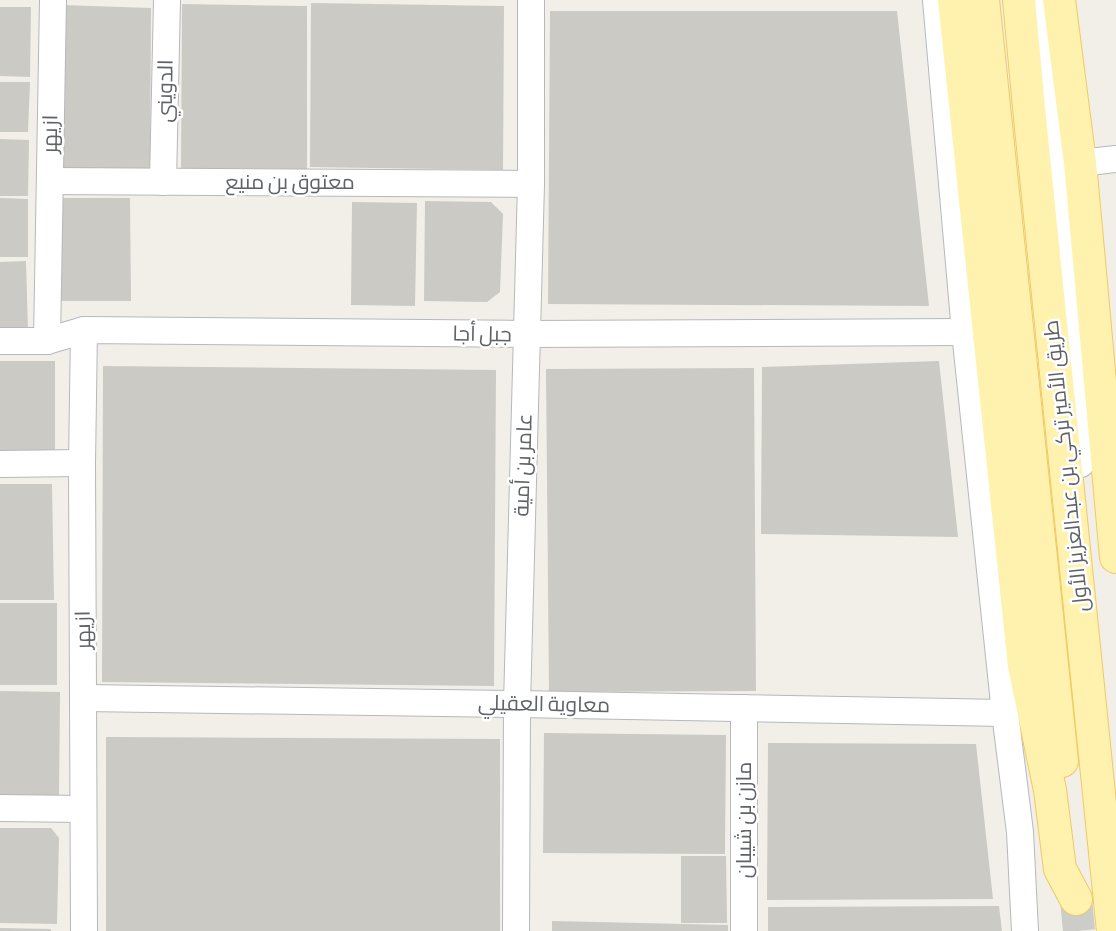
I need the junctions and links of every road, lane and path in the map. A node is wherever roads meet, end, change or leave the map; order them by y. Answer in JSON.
{"nodes":[{"id":1,"x":53,"y":0,"type":"edge"},
{"id":2,"x":167,"y":0,"type":"edge"},
{"id":3,"x":531,"y":0,"type":"edge"},
{"id":4,"x":936,"y":0,"type":"edge"},
{"id":5,"x":954,"y":0,"type":"edge"},
{"id":6,"x":983,"y":0,"type":"edge"},
{"id":7,"x":1019,"y":0,"type":"edge"},
{"id":8,"x":1045,"y":0,"type":"edge"},
{"id":9,"x":1059,"y":0,"type":"edge"},
{"id":10,"x":1116,"y":159,"type":"edge"},
{"id":11,"x":1080,"y":163,"type":"junction"},
{"id":12,"x":50,"y":181,"type":"junction"},
{"id":13,"x":163,"y":182,"type":"junction"},
{"id":14,"x":531,"y":184,"type":"junction"},
{"id":15,"x":84,"y":330,"type":"junction"},
{"id":16,"x":965,"y":332,"type":"junction"},
{"id":17,"x":527,"y":334,"type":"junction"},
{"id":18,"x":0,"y":341,"type":"edge"},
{"id":19,"x":47,"y":341,"type":"junction"},
{"id":20,"x":82,"y":463,"type":"junction"},
{"id":21,"x":0,"y":464,"type":"edge"},
{"id":22,"x":1116,"y":549,"type":"edge"},
{"id":23,"x":84,"y":698,"type":"junction"},
{"id":24,"x":516,"y":704,"type":"junction"},
{"id":25,"x":744,"y":708,"type":"junction"},
{"id":26,"x":1005,"y":713,"type":"junction"},
{"id":27,"x":0,"y":808,"type":"edge"},
{"id":28,"x":83,"y":809,"type":"junction"},
{"id":29,"x":1113,"y":924,"type":"edge"},
{"id":30,"x":84,"y":931,"type":"edge"},
{"id":31,"x":516,"y":931,"type":"edge"},
{"id":32,"x":744,"y":931,"type":"edge"},
{"id":33,"x":1025,"y":931,"type":"edge"}],
"edges":[{"from":1,"to":12,"type":"street","name":"ازيهر"},
{"from":2,"to":13,"type":"street","name":"الدويني"},
{"from":3,"to":14,"type":"street","name":"عامر بن أمية"},
{"from":4,"to":16,"type":"street"},
{"from":5,"to":6,"type":"main road","name":"طريق الأمير تركي بن عبدالعزيز الأول"},
{"from":7,"to":29,"type":"main road","name":"طريق الأمير تركي بن عبدالعزيز الأول"},
{"from":8,"to":29,"type":"street"},
{"from":9,"to":11,"type":"main road"},
{"from":10,"to":11,"type":"street"},
{"from":11,"to":22,"type":"main road"},
{"from":12,"to":13,"type":"street","name":"معتوق بن منيع"},
{"from":12,"to":19,"type":"street","name":"ازيهر"},
{"from":13,"to":14,"type":"street","name":"معتوق بن منيع"},
{"from":14,"to":17,"type":"street","name":"عامر بن أمية"},
{"from":15,"to":17,"type":"street","name":"جبل أجا"},
{"from":15,"to":19,"type":"street","name":"جبل أجا"},
{"from":15,"to":20,"type":"street","name":"ازيهر"},
{"from":16,"to":17,"type":"street","name":"جبل أجا"},
{"from":16,"to":26,"type":"street"},
{"from":17,"to":24,"type":"street","name":"عامر بن أمية"},
{"from":18,"to":19,"type":"street","name":"جبل أجا"},
{"from":20,"to":21,"type":"street"},
{"from":20,"to":23,"type":"street","name":"ازيهر"},
{"from":23,"to":24,"type":"street","name":"معاوية العقيلي"},
{"from":23,"to":28,"type":"street","name":"ازيهر"},
{"from":24,"to":25,"type":"street","name":"معاوية العقيلي"},
{"from":24,"to":31,"type":"street","name":"عامر بن أمية"},
{"from":25,"to":26,"type":"street","name":"معاوية العقيلي"},
{"from":25,"to":32,"type":"street","name":"مازن بن شيبان"},
{"from":26,"to":33,"type":"street"},
{"from":27,"to":28,"type":"street"},
{"from":28,"to":30,"type":"street","name":"ازيهر"}]}
